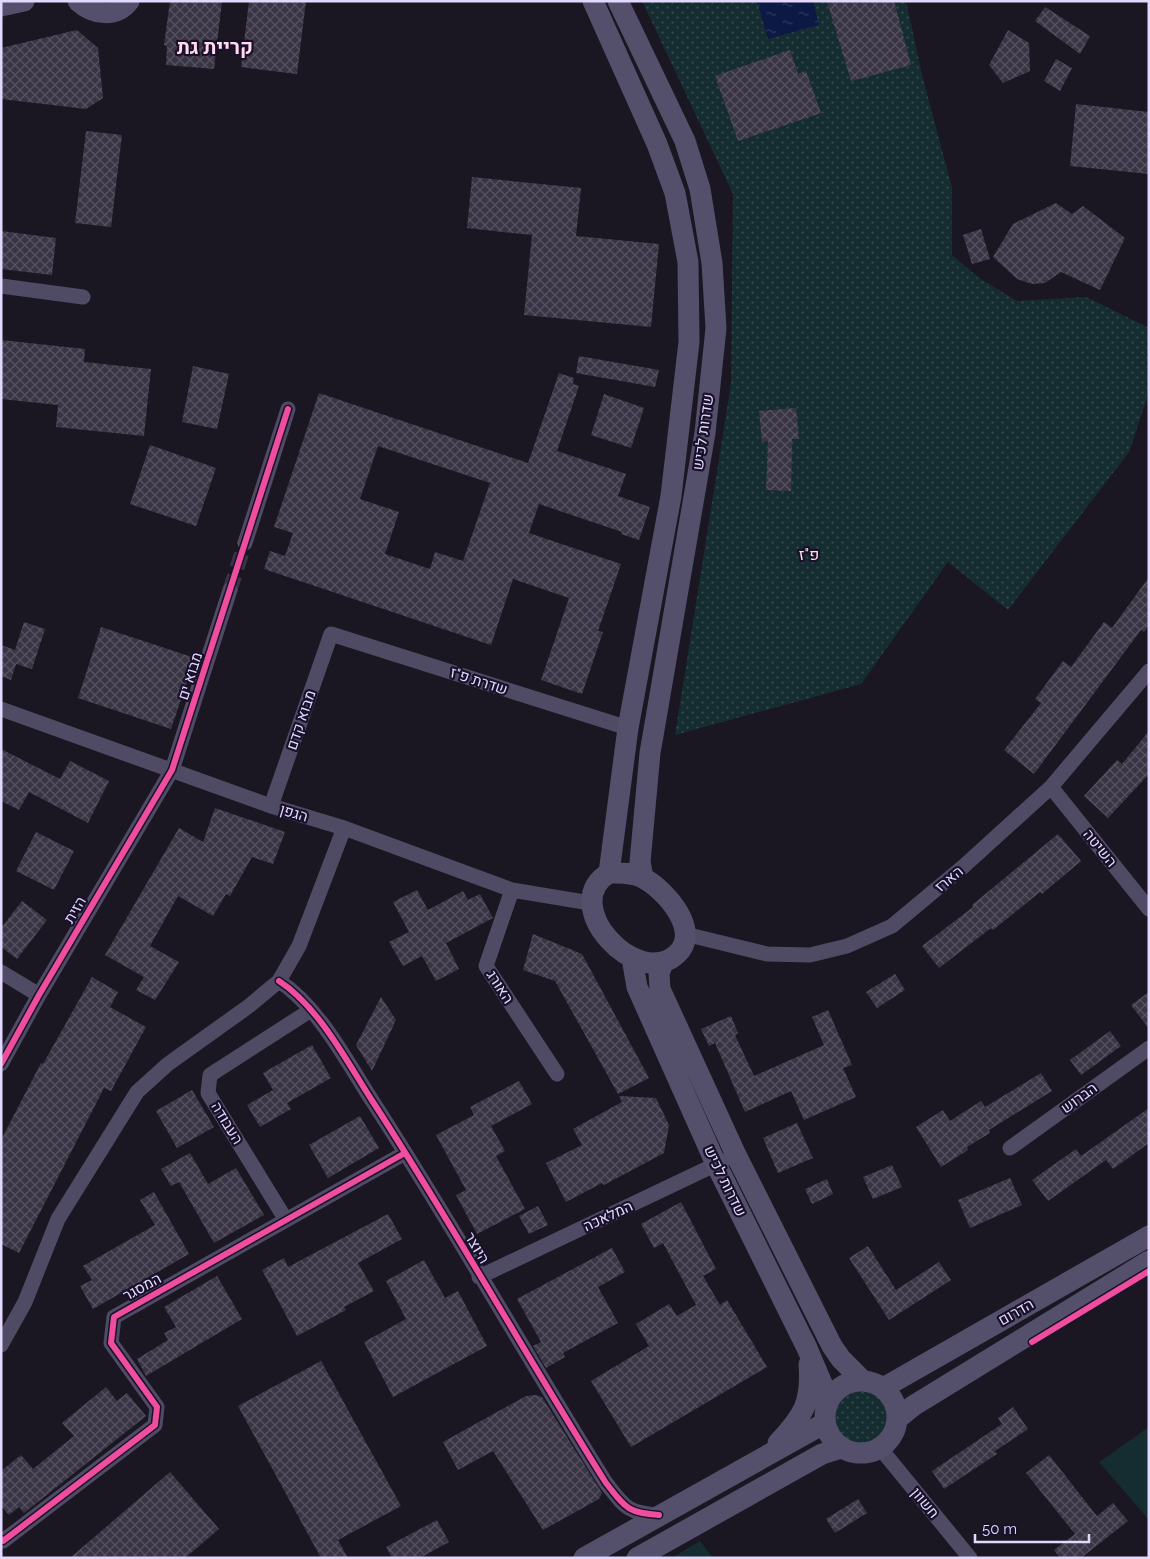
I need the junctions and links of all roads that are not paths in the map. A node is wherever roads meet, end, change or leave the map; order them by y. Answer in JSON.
{"nodes":[{"id":1,"x":24,"y":1,"type":"edge"},
{"id":2,"x":78,"y":1,"type":"edge"},
{"id":3,"x":129,"y":1,"type":"edge"},
{"id":4,"x":593,"y":1,"type":"edge"},
{"id":5,"x":618,"y":1,"type":"edge"},
{"id":6,"x":1,"y":6,"type":"edge"},
{"id":7,"x":1,"y":286,"type":"edge"},
{"id":8,"x":83,"y":297,"type":"dead end"},
{"id":9,"x":288,"y":409,"type":"dead end"},
{"id":10,"x":246,"y":543,"type":"tunnel mouth"},
{"id":11,"x":230,"y":590,"type":"tunnel mouth"},
{"id":12,"x":331,"y":634,"type":"joint"},
{"id":13,"x":1149,"y":671,"type":"edge"},
{"id":14,"x":1,"y":710,"type":"edge"},
{"id":15,"x":628,"y":728,"type":"junction"},
{"id":16,"x":172,"y":770,"type":"junction"},
{"id":17,"x":1051,"y":787,"type":"junction"},
{"id":18,"x":271,"y":806,"type":"junction"},
{"id":19,"x":344,"y":828,"type":"junction"},
{"id":20,"x":609,"y":873,"type":"junction"},
{"id":21,"x":643,"y":878,"type":"junction"},
{"id":22,"x":512,"y":890,"type":"junction"},
{"id":23,"x":590,"y":903,"type":"junction"},
{"id":24,"x":1149,"y":909,"type":"edge"},
{"id":25,"x":685,"y":934,"type":"junction"},
{"id":26,"x":632,"y":958,"type":"junction"},
{"id":27,"x":663,"y":963,"type":"junction"},
{"id":28,"x":1,"y":972,"type":"edge"},
{"id":29,"x":278,"y":981,"type":"junction"},
{"id":30,"x":39,"y":995,"type":"junction"},
{"id":31,"x":311,"y":1010,"type":"junction"},
{"id":32,"x":1149,"y":1048,"type":"edge"},
{"id":33,"x":1,"y":1064,"type":"edge"},
{"id":34,"x":557,"y":1074,"type":"dead end"},
{"id":35,"x":1010,"y":1148,"type":"dead end"},
{"id":36,"x":405,"y":1153,"type":"junction"},
{"id":37,"x":736,"y":1154,"type":"junction"},
{"id":38,"x":716,"y":1164,"type":"junction"},
{"id":39,"x":286,"y":1220,"type":"junction"},
{"id":40,"x":1149,"y":1236,"type":"edge"},
{"id":41,"x":1149,"y":1261,"type":"edge"},
{"id":42,"x":479,"y":1277,"type":"junction"},
{"id":43,"x":1,"y":1345,"type":"edge"},
{"id":44,"x":807,"y":1348,"type":"junction"},
{"id":45,"x":863,"y":1381,"type":"junction"},
{"id":46,"x":883,"y":1388,"type":"junction"},
{"id":47,"x":829,"y":1400,"type":"junction"},
{"id":48,"x":898,"y":1419,"type":"junction"},
{"id":49,"x":825,"y":1423,"type":"junction"},
{"id":50,"x":841,"y":1448,"type":"junction"},
{"id":51,"x":880,"y":1448,"type":"junction"},
{"id":52,"x":763,"y":1458,"type":"junction"},
{"id":53,"x":659,"y":1515,"type":"junction"},
{"id":54,"x":1,"y":1539,"type":"edge"},
{"id":55,"x":584,"y":1558,"type":"edge"},
{"id":56,"x":637,"y":1558,"type":"edge"},
{"id":57,"x":970,"y":1558,"type":"edge"}],
"edges":[{"from":1,"to":6,"type":"main road"},
{"from":2,"to":3,"type":"main road"},
{"from":4,"to":15,"type":"main road","name":"שדרות לכיש"},
{"from":5,"to":21,"type":"main road","name":"שדרות לכיש"},
{"from":7,"to":8,"type":"street"},
{"from":9,"to":10,"type":"street"},
{"from":11,"to":16,"type":"street","name":"מבוא ים"},
{"from":12,"to":15,"type":"street","name":"שדרת פ\"ז"},
{"from":12,"to":18,"type":"street","name":"מבוא קדם"},
{"from":13,"to":17,"type":"street","name":"הארז"},
{"from":14,"to":16,"type":"street","name":"הגפן"},
{"from":15,"to":20,"type":"main road","name":"שדרות לכיש"},
{"from":16,"to":18,"type":"street","name":"הגפן"},
{"from":16,"to":30,"type":"street","name":"הזית"},
{"from":17,"to":24,"type":"street","name":"השיטה"},
{"from":17,"to":25,"type":"street","name":"הארז"},
{"from":18,"to":19,"type":"street","name":"הגפן"},
{"from":19,"to":22,"type":"street","name":"הגפן"},
{"from":19,"to":29,"type":"street"},
{"from":20,"to":21,"type":"main road"},
{"from":20,"to":23,"type":"main road"},
{"from":21,"to":25,"type":"main road"},
{"from":22,"to":23,"type":"street","name":"הגפן"},
{"from":22,"to":34,"type":"street","name":"האורג"},
{"from":23,"to":26,"type":"main road"},
{"from":25,"to":27,"type":"main road"},
{"from":26,"to":27,"type":"main road"},
{"from":26,"to":38,"type":"main road","name":"שדרות לכיש"},
{"from":27,"to":37,"type":"main road","name":"שדרות לכיש"},
{"from":28,"to":30,"type":"street"},
{"from":29,"to":31,"type":"street","name":"היוצר"},
{"from":29,"to":43,"type":"street"},
{"from":30,"to":33,"type":"street","name":"הזית"},
{"from":31,"to":36,"type":"street","name":"היוצר"},
{"from":31,"to":39,"type":"street","name":"העבודה"},
{"from":32,"to":35,"type":"street","name":"הברוש"},
{"from":36,"to":39,"type":"street","name":"המסגר"},
{"from":36,"to":42,"type":"street","name":"היוצר"},
{"from":37,"to":38,"type":"street","name":"המלאכה"},
{"from":37,"to":45,"type":"main road","name":"שדרות לכיש"},
{"from":38,"to":42,"type":"street","name":"המלאכה"},
{"from":38,"to":44,"type":"main road","name":"שדרות לכיש"},
{"from":39,"to":54,"type":"street","name":"המסגר"},
{"from":40,"to":46,"type":"main road","name":"הדרום"},
{"from":41,"to":48,"type":"main road","name":"הדרום"},
{"from":42,"to":53,"type":"street","name":"היוצר"},
{"from":44,"to":47,"type":"main road","name":"שדרות לכיש"},
{"from":44,"to":52,"type":"main road"},
{"from":45,"to":46,"type":"main road"},
{"from":45,"to":47,"type":"main road"},
{"from":46,"to":48,"type":"main road"},
{"from":47,"to":49,"type":"main road"},
{"from":48,"to":51,"type":"main road"},
{"from":49,"to":50,"type":"main road"},
{"from":49,"to":52,"type":"main road"},
{"from":50,"to":51,"type":"main road"},
{"from":50,"to":56,"type":"main road"},
{"from":51,"to":57,"type":"street","name":"חשוון"},
{"from":52,"to":53,"type":"main road"},
{"from":53,"to":55,"type":"main road"}]}
